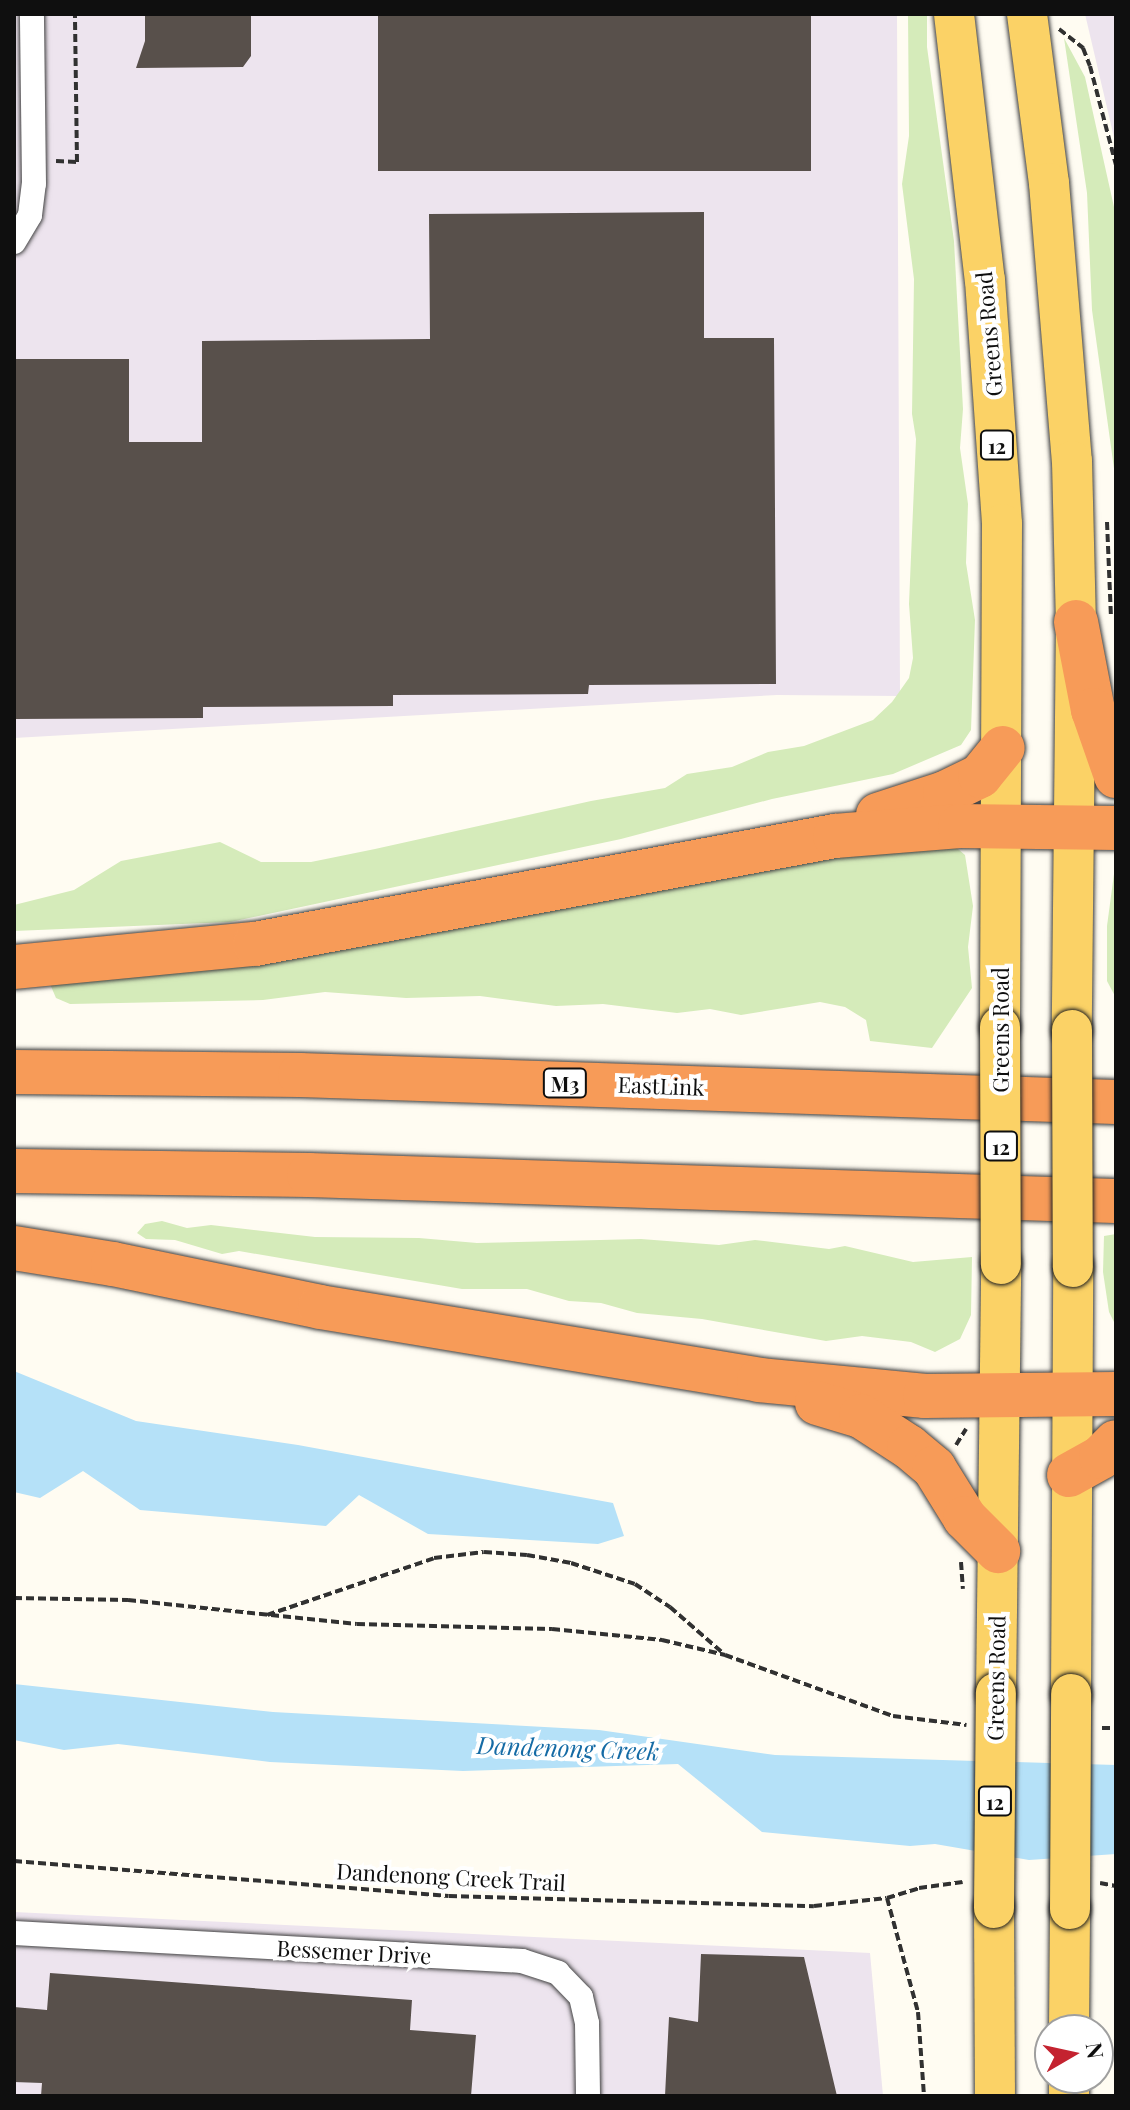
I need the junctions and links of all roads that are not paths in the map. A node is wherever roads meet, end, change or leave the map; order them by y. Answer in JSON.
{"nodes":[{"id":1,"x":32,"y":14,"type":"edge"},
{"id":2,"x":954,"y":14,"type":"edge"},
{"id":3,"x":1028,"y":21,"type":"edge"},
{"id":4,"x":14,"y":242,"type":"edge"},
{"id":5,"x":1076,"y":622,"type":"junction"},
{"id":6,"x":1003,"y":748,"type":"junction"},
{"id":7,"x":1116,"y":776,"type":"edge"},
{"id":8,"x":1002,"y":827,"type":"junction"},
{"id":9,"x":1095,"y":828,"type":"edge"},
{"id":10,"x":776,"y":846,"type":"junction"},
{"id":11,"x":14,"y":967,"type":"edge"},
{"id":12,"x":14,"y":1072,"type":"edge"},
{"id":13,"x":1116,"y":1102,"type":"edge"},
{"id":14,"x":14,"y":1171,"type":"edge"},
{"id":15,"x":1116,"y":1201,"type":"edge"},
{"id":16,"x":14,"y":1248,"type":"edge"},
{"id":17,"x":759,"y":1380,"type":"junction"},
{"id":18,"x":1072,"y":1394,"type":"junction"},
{"id":19,"x":1116,"y":1394,"type":"edge"},
{"id":20,"x":1001,"y":1395,"type":"junction"},
{"id":21,"x":1116,"y":1442,"type":"edge"},
{"id":22,"x":1069,"y":1475,"type":"junction"},
{"id":23,"x":998,"y":1551,"type":"junction"},
{"id":24,"x":14,"y":1933,"type":"edge"},
{"id":25,"x":1069,"y":2014,"type":"edge"},
{"id":26,"x":588,"y":2096,"type":"edge"},
{"id":27,"x":995,"y":2096,"type":"edge"}],
"edges":[{"from":1,"to":4,"type":"street"},
{"from":2,"to":6,"type":"main road","name":"Greens Road","number":"12"},
{"from":3,"to":5,"type":"main road"},
{"from":5,"to":7,"type":"highway"},
{"from":5,"to":9,"type":"main road"},
{"from":6,"to":8,"type":"main road","name":"Greens Road","number":"12"},
{"from":6,"to":10,"type":"highway"},
{"from":8,"to":9,"type":"highway"},
{"from":8,"to":10,"type":"highway"},
{"from":8,"to":20,"type":"main road","name":"Greens Road","number":"12","bridge":true},
{"from":9,"to":18,"type":"main road","bridge":true},
{"from":10,"to":11,"type":"highway"},
{"from":12,"to":13,"type":"highway","name":"EastLink","number":"M3"},
{"from":14,"to":15,"type":"highway"},
{"from":16,"to":17,"type":"highway"},
{"from":17,"to":20,"type":"highway"},
{"from":17,"to":23,"type":"highway"},
{"from":18,"to":19,"type":"highway"},
{"from":18,"to":20,"type":"highway"},
{"from":18,"to":22,"type":"main road"},
{"from":20,"to":23,"type":"main road","name":"Greens Road","number":"12"},
{"from":21,"to":22,"type":"highway"},
{"from":22,"to":25,"type":"main road","bridge":true},
{"from":23,"to":27,"type":"main road","name":"Greens Road","number":"12","bridge":true},
{"from":24,"to":26,"type":"street","name":"Bessemer Drive"}]}
